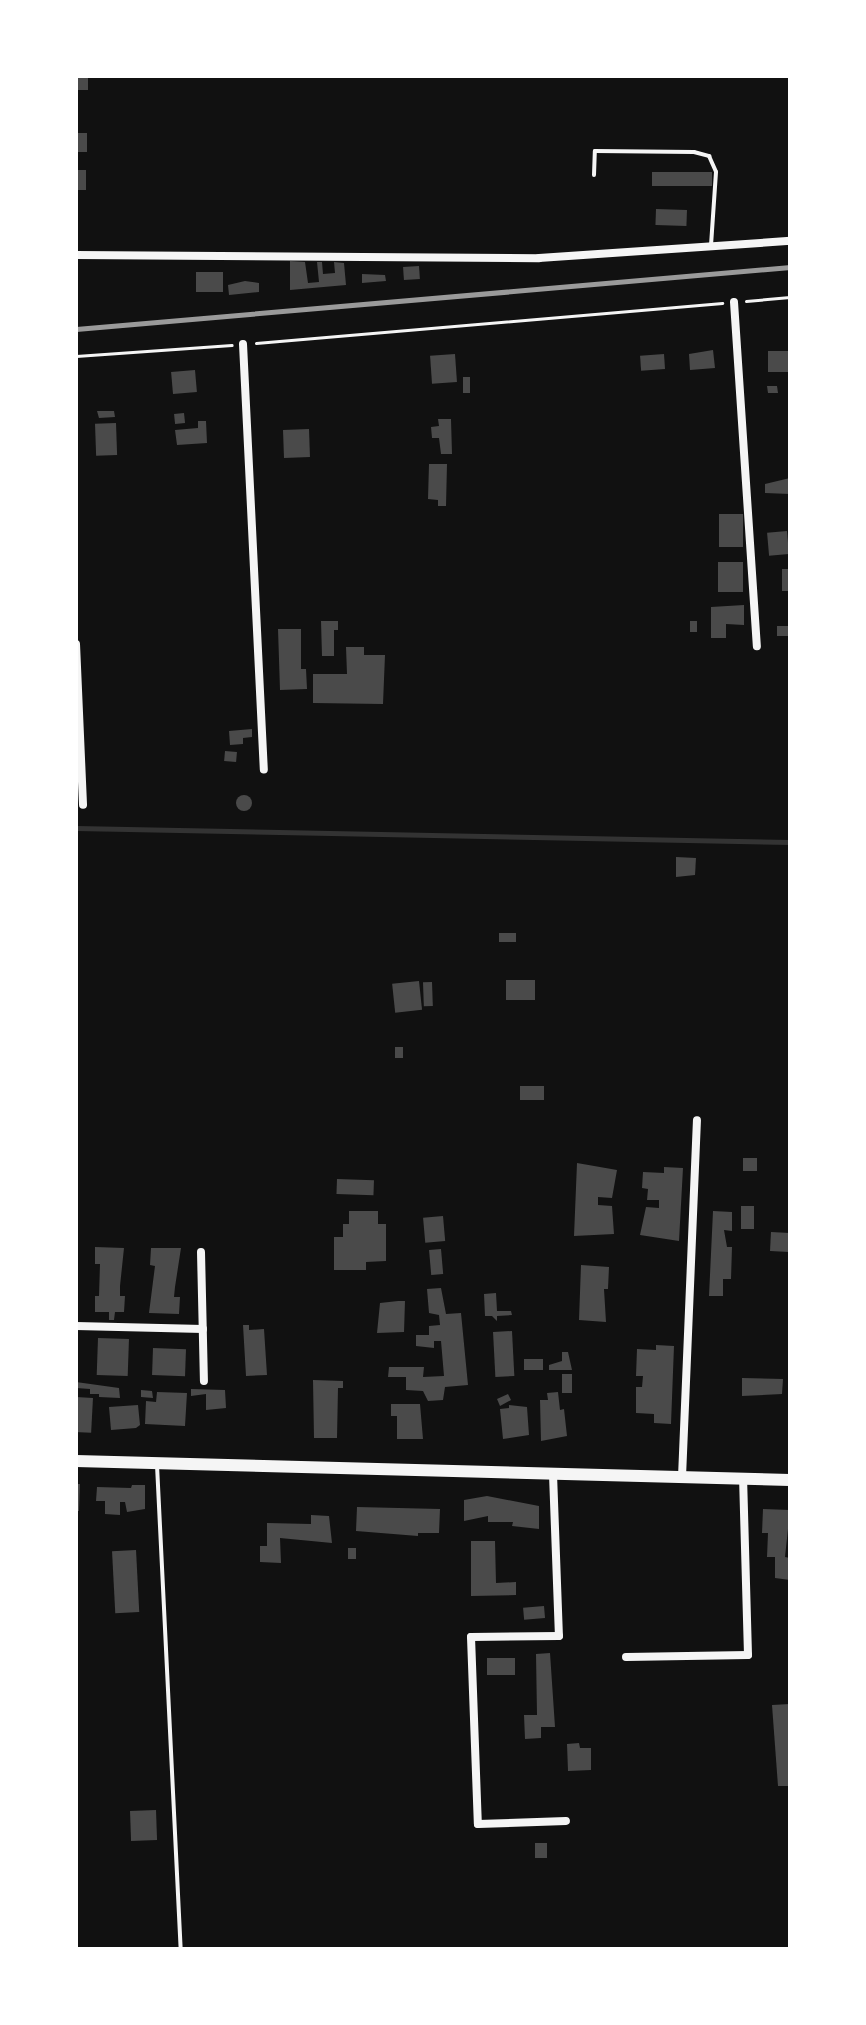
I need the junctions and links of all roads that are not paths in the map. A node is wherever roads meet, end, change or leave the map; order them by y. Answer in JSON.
{"nodes":[{"id":1,"x":594,"y":175,"type":"dead end"},
{"id":2,"x":790,"y":241,"type":"edge"},
{"id":3,"x":711,"y":249,"type":"junction"},
{"id":4,"x":76,"y":255,"type":"edge"},
{"id":5,"x":734,"y":302,"type":"road end"},
{"id":6,"x":243,"y":344,"type":"road end"},
{"id":7,"x":76,"y":644,"type":"edge"},
{"id":8,"x":757,"y":646,"type":"dead end"},
{"id":9,"x":264,"y":769,"type":"dead end"},
{"id":10,"x":83,"y":805,"type":"dead end"},
{"id":11,"x":697,"y":1120,"type":"dead end"},
{"id":12,"x":201,"y":1252,"type":"dead end"},
{"id":13,"x":76,"y":1326,"type":"edge"},
{"id":14,"x":203,"y":1329,"type":"junction"},
{"id":15,"x":204,"y":1381,"type":"dead end"},
{"id":16,"x":76,"y":1461,"type":"edge"},
{"id":17,"x":156,"y":1463,"type":"junction"},
{"id":18,"x":553,"y":1474,"type":"junction"},
{"id":19,"x":682,"y":1477,"type":"junction"},
{"id":20,"x":743,"y":1479,"type":"junction"},
{"id":21,"x":790,"y":1480,"type":"edge"},
{"id":22,"x":626,"y":1657,"type":"dead end"},
{"id":23,"x":566,"y":1821,"type":"dead end"},
{"id":24,"x":181,"y":1949,"type":"edge"}],
"edges":[{"from":1,"to":3,"type":"lane"},
{"from":2,"to":3,"type":"street"},
{"from":3,"to":4,"type":"street"},
{"from":5,"to":8,"type":"street"},
{"from":6,"to":9,"type":"street"},
{"from":7,"to":10,"type":"street"},
{"from":11,"to":19,"type":"street"},
{"from":12,"to":14,"type":"street"},
{"from":13,"to":14,"type":"street"},
{"from":14,"to":15,"type":"street"},
{"from":16,"to":17,"type":"main road"},
{"from":17,"to":18,"type":"main road"},
{"from":17,"to":24,"type":"lane"},
{"from":18,"to":19,"type":"main road"},
{"from":18,"to":23,"type":"street"},
{"from":19,"to":20,"type":"main road"},
{"from":20,"to":21,"type":"main road"},
{"from":20,"to":22,"type":"street"}]}
